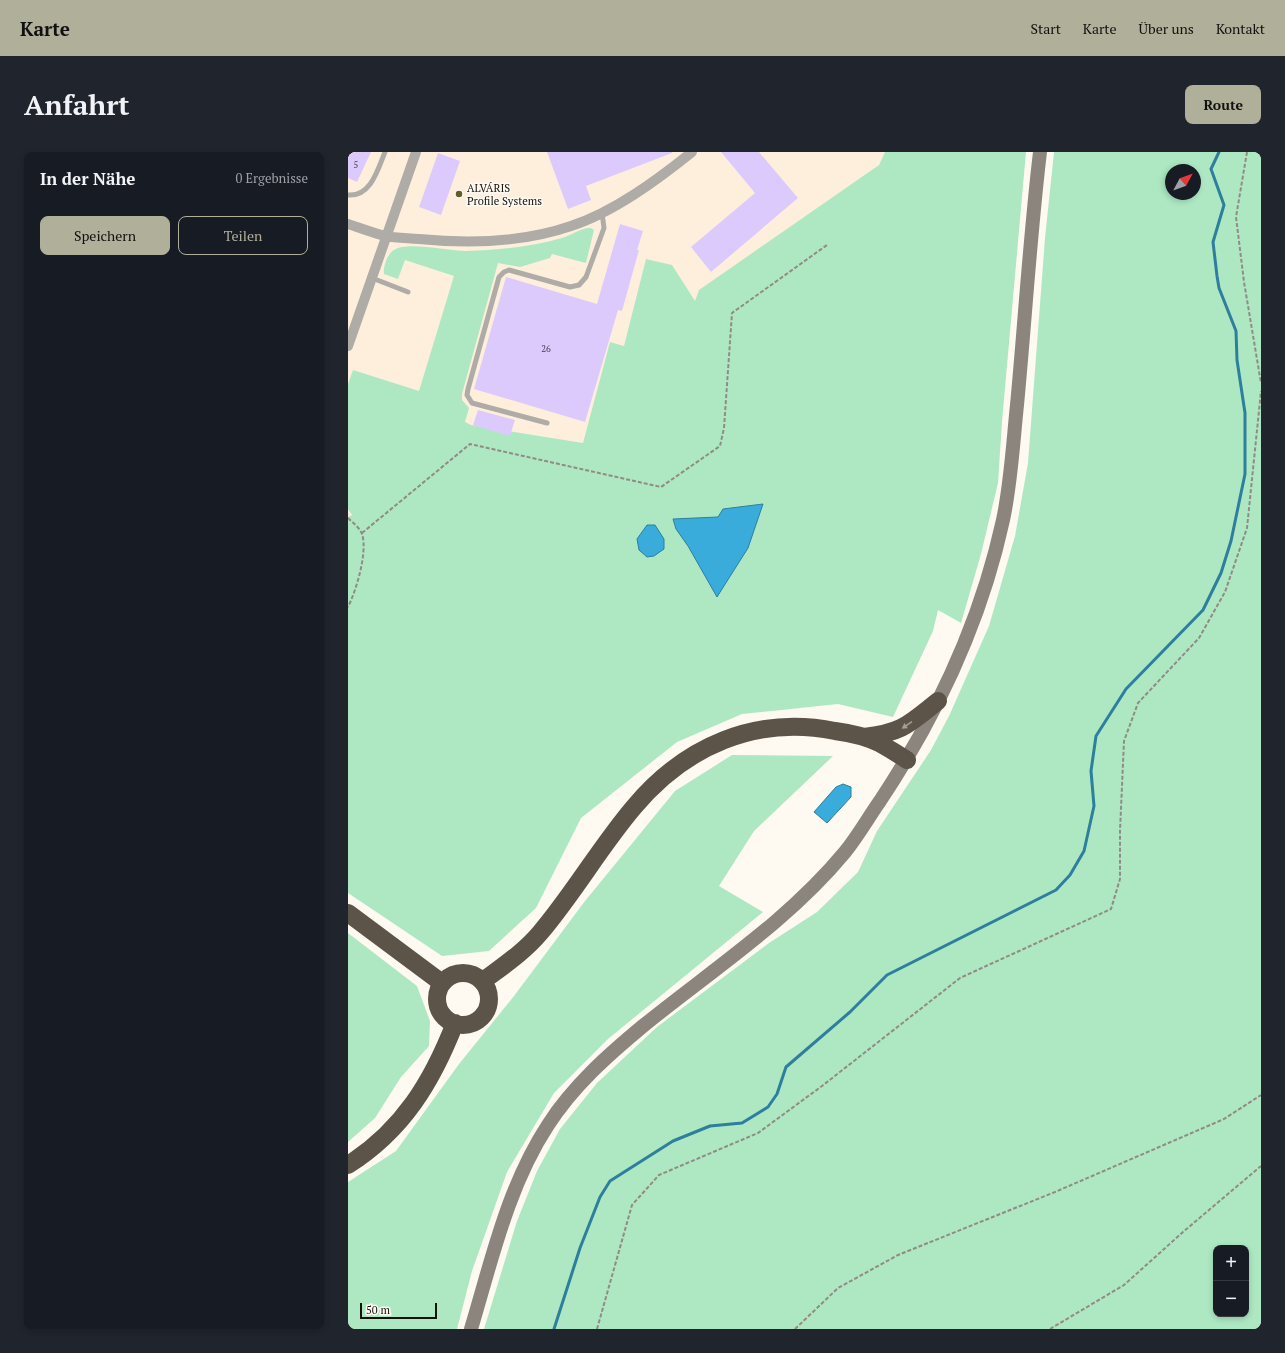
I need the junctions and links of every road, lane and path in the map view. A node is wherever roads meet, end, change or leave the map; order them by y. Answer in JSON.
{"nodes":[{"id":1,"x":385,"y":152,"type":"edge"},
{"id":2,"x":416,"y":152,"type":"edge"},
{"id":3,"x":692,"y":152,"type":"edge"},
{"id":4,"x":1040,"y":152,"type":"edge"},
{"id":5,"x":1247,"y":152,"type":"edge"},
{"id":6,"x":348,"y":195,"type":"edge"},
{"id":7,"x":602,"y":212,"type":"junction"},
{"id":8,"x":348,"y":224,"type":"edge"},
{"id":9,"x":386,"y":236,"type":"junction"},
{"id":10,"x":827,"y":245,"type":"dead end"},
{"id":11,"x":371,"y":278,"type":"junction"},
{"id":12,"x":408,"y":292,"type":"dead end"},
{"id":13,"x":348,"y":346,"type":"edge"},
{"id":14,"x":1261,"y":383,"type":"edge"},
{"id":15,"x":1261,"y":390,"type":"edge"},
{"id":16,"x":547,"y":423,"type":"dead end"},
{"id":17,"x":348,"y":518,"type":"edge"},
{"id":18,"x":362,"y":533,"type":"junction"},
{"id":19,"x":348,"y":607,"type":"edge"},
{"id":20,"x":938,"y":701,"type":"junction"},
{"id":21,"x":863,"y":737,"type":"junction"},
{"id":22,"x":907,"y":760,"type":"junction"},
{"id":23,"x":348,"y":913,"type":"edge"},
{"id":24,"x":483,"y":981,"type":"junction"},
{"id":25,"x":442,"y":983,"type":"junction"},
{"id":26,"x":455,"y":1023,"type":"junction"},
{"id":27,"x":1261,"y":1095,"type":"edge"},
{"id":28,"x":348,"y":1165,"type":"edge"},
{"id":29,"x":1261,"y":1166,"type":"edge"},
{"id":30,"x":471,"y":1329,"type":"edge"},
{"id":31,"x":597,"y":1329,"type":"edge"},
{"id":32,"x":795,"y":1329,"type":"edge"},
{"id":33,"x":1050,"y":1329,"type":"edge"}],
"edges":[{"from":1,"to":6,"type":"lane"},
{"from":2,"to":9,"type":"street"},
{"from":3,"to":7,"type":"street"},
{"from":4,"to":20,"type":"main road"},
{"from":5,"to":14,"type":"path"},
{"from":7,"to":9,"type":"street"},
{"from":7,"to":16,"type":"lane"},
{"from":8,"to":9,"type":"street"},
{"from":9,"to":11,"type":"street"},
{"from":10,"to":18,"type":"path"},
{"from":11,"to":12,"type":"lane"},
{"from":11,"to":13,"type":"street"},
{"from":15,"to":31,"type":"path"},
{"from":17,"to":18,"type":"path"},
{"from":18,"to":19,"type":"path"},
{"from":20,"to":21,"type":"highway","one_way":true},
{"from":20,"to":22,"type":"main road"},
{"from":21,"to":22,"type":"highway"},
{"from":21,"to":24,"type":"highway"},
{"from":22,"to":30,"type":"main road"},
{"from":23,"to":25,"type":"highway"},
{"from":24,"to":25,"type":"highway"},
{"from":24,"to":26,"type":"highway"},
{"from":25,"to":26,"type":"highway"},
{"from":26,"to":28,"type":"highway"},
{"from":27,"to":32,"type":"path"},
{"from":29,"to":33,"type":"path"}]}
